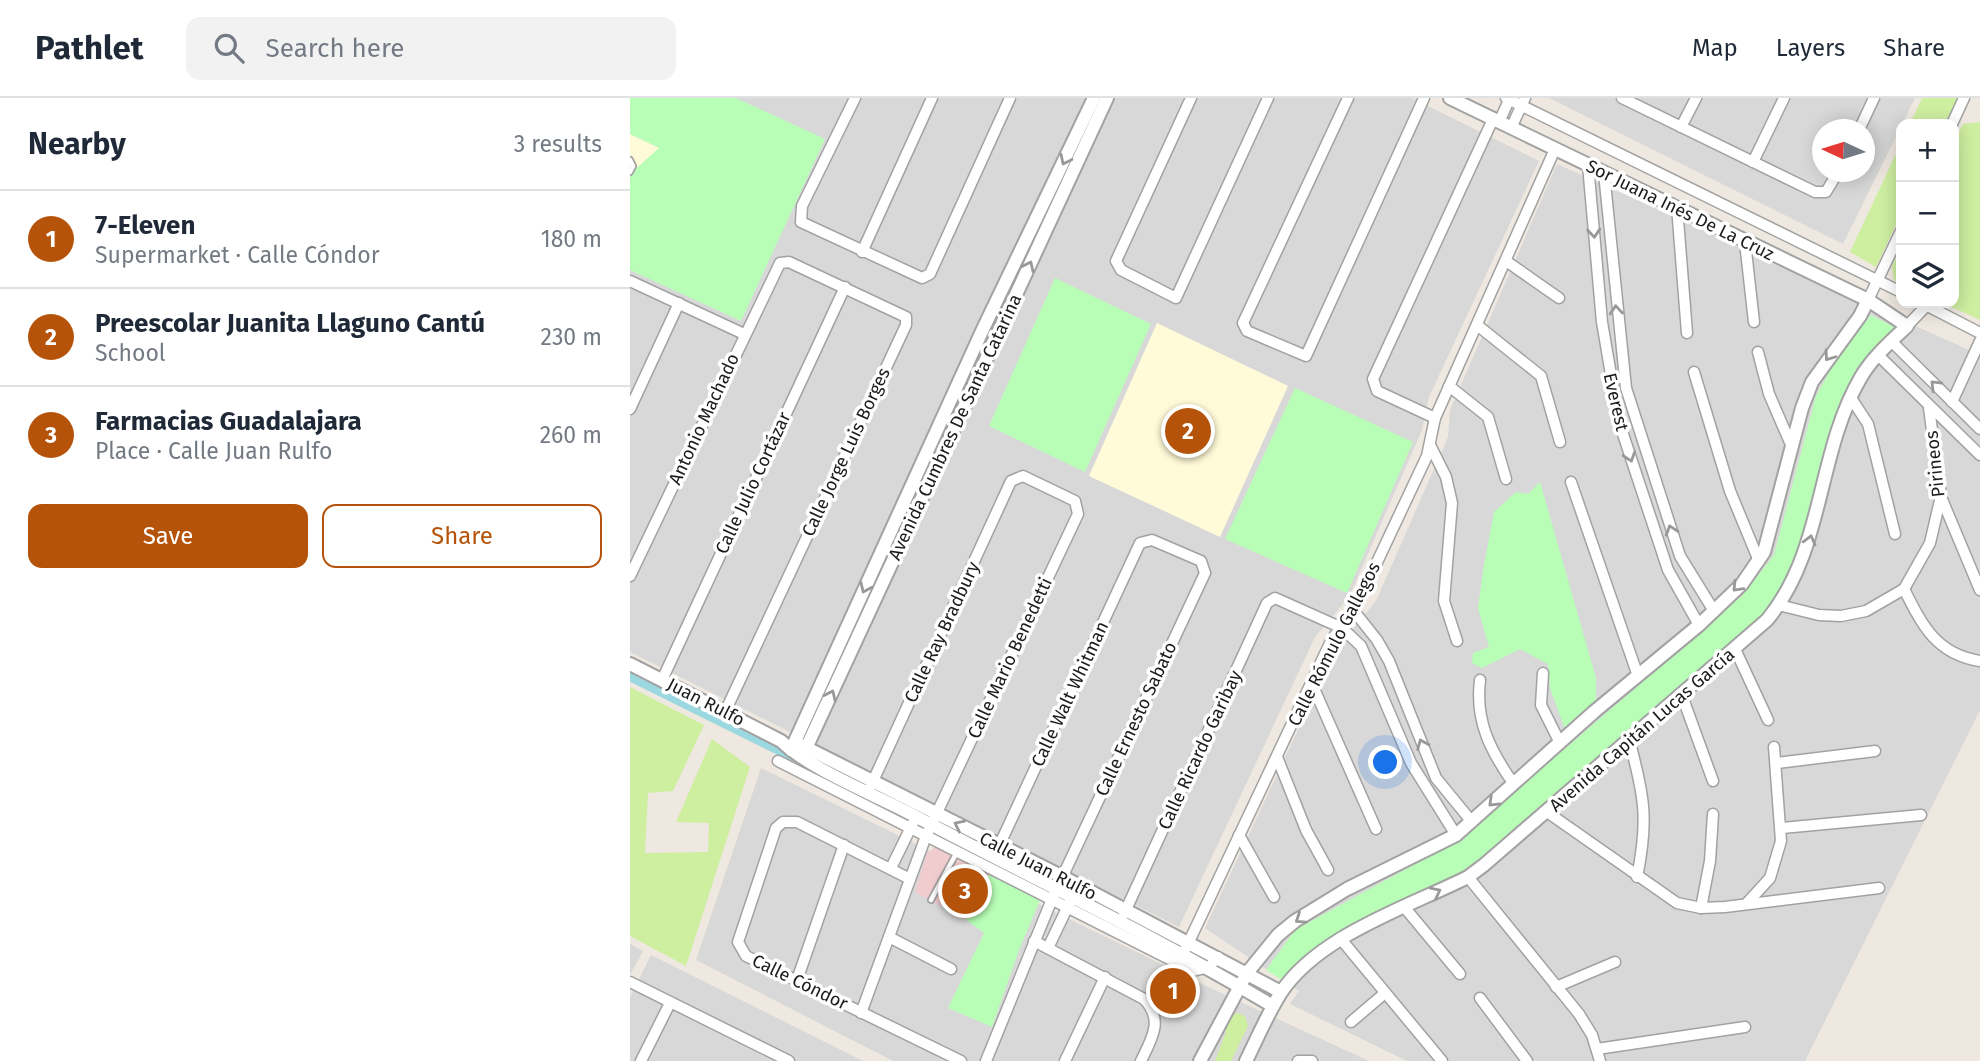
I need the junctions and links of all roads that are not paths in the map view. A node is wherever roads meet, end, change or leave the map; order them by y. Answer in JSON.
{"nodes":[{"id":1,"x":855,"y":98,"type":"edge"},
{"id":2,"x":932,"y":98,"type":"edge"},
{"id":3,"x":1010,"y":98,"type":"edge"},
{"id":4,"x":1094,"y":98,"type":"edge"},
{"id":5,"x":1107,"y":98,"type":"edge"},
{"id":6,"x":1191,"y":98,"type":"edge"},
{"id":7,"x":1268,"y":98,"type":"edge"},
{"id":8,"x":1348,"y":98,"type":"edge"},
{"id":9,"x":1424,"y":98,"type":"edge"},
{"id":10,"x":1450,"y":98,"type":"edge"},
{"id":11,"x":1622,"y":98,"type":"edge"},
{"id":12,"x":1696,"y":98,"type":"edge"},
{"id":13,"x":1784,"y":98,"type":"edge"},
{"id":14,"x":1874,"y":98,"type":"edge"},
{"id":15,"x":1964,"y":98,"type":"edge"},
{"id":16,"x":1508,"y":99,"type":"edge"},
{"id":17,"x":1523,"y":102,"type":"edge"},
{"id":18,"x":1864,"y":119,"type":"edge"},
{"id":19,"x":1954,"y":119,"type":"edge"},
{"id":20,"x":1501,"y":123,"type":"junction"},
{"id":21,"x":1681,"y":127,"type":"junction"},
{"id":22,"x":1555,"y":149,"type":"junction"},
{"id":23,"x":630,"y":160,"type":"edge"},
{"id":24,"x":1753,"y":162,"type":"junction"},
{"id":25,"x":1588,"y":165,"type":"junction"},
{"id":26,"x":630,"y":172,"type":"edge"},
{"id":27,"x":1604,"y":173,"type":"junction"},
{"id":28,"x":1832,"y":182,"type":"edge"},
{"id":29,"x":1677,"y":207,"type":"junction"},
{"id":30,"x":1745,"y":242,"type":"junction"},
{"id":31,"x":1896,"y":242,"type":"edge"},
{"id":32,"x":862,"y":252,"type":"junction"},
{"id":33,"x":1506,"y":261,"type":"junction"},
{"id":34,"x":780,"y":263,"type":"joint"},
{"id":35,"x":630,"y":281,"type":"edge"},
{"id":36,"x":1878,"y":281,"type":"junction"},
{"id":37,"x":845,"y":287,"type":"junction"},
{"id":38,"x":1896,"y":290,"type":"edge"},
{"id":39,"x":1559,"y":298,"type":"dead end"},
{"id":40,"x":1868,"y":300,"type":"junction"},
{"id":41,"x":679,"y":303,"type":"junction"},
{"id":42,"x":1922,"y":308,"type":"edge"},
{"id":43,"x":1933,"y":308,"type":"edge"},
{"id":44,"x":1754,"y":322,"type":"dead end"},
{"id":45,"x":986,"y":324,"type":"junction"},
{"id":46,"x":1476,"y":326,"type":"junction"},
{"id":47,"x":1908,"y":326,"type":"junction"},
{"id":48,"x":999,"y":331,"type":"junction"},
{"id":49,"x":1687,"y":333,"type":"dead end"},
{"id":50,"x":1980,"y":333,"type":"edge"},
{"id":51,"x":744,"y":334,"type":"junction"},
{"id":52,"x":1891,"y":341,"type":"junction"},
{"id":53,"x":1980,"y":341,"type":"edge"},
{"id":54,"x":1758,"y":352,"type":"dead end"},
{"id":55,"x":1878,"y":355,"type":"junction"},
{"id":56,"x":1694,"y":372,"type":"dead end"},
{"id":57,"x":1449,"y":386,"type":"junction"},
{"id":58,"x":1851,"y":398,"type":"junction"},
{"id":59,"x":1952,"y":402,"type":"junction"},
{"id":60,"x":1929,"y":408,"type":"junction"},
{"id":61,"x":630,"y":409,"type":"edge"},
{"id":62,"x":1435,"y":418,"type":"junction"},
{"id":63,"x":1980,"y":429,"type":"edge"},
{"id":64,"x":1560,"y":442,"type":"dead end"},
{"id":65,"x":1430,"y":445,"type":"junction"},
{"id":66,"x":1792,"y":447,"type":"junction"},
{"id":67,"x":1980,"y":456,"type":"edge"},
{"id":68,"x":1506,"y":479,"type":"dead end"},
{"id":69,"x":1571,"y":482,"type":"dead end"},
{"id":70,"x":1941,"y":496,"type":"junction"},
{"id":71,"x":1075,"y":501,"type":"joint"},
{"id":72,"x":1895,"y":534,"type":"dead end"},
{"id":73,"x":1140,"y":544,"type":"joint"},
{"id":74,"x":1759,"y":561,"type":"junction"},
{"id":75,"x":630,"y":576,"type":"edge"},
{"id":76,"x":1977,"y":586,"type":"edge"},
{"id":77,"x":1904,"y":589,"type":"junction"},
{"id":78,"x":1779,"y":605,"type":"junction"},
{"id":79,"x":1354,"y":611,"type":"junction"},
{"id":80,"x":1714,"y":611,"type":"junction"},
{"id":81,"x":1699,"y":625,"type":"junction"},
{"id":82,"x":1342,"y":628,"type":"junction"},
{"id":83,"x":1458,"y":640,"type":"dead end"},
{"id":84,"x":1735,"y":649,"type":"junction"},
{"id":85,"x":1980,"y":661,"type":"edge"},
{"id":86,"x":630,"y":664,"type":"edge"},
{"id":87,"x":1543,"y":673,"type":"dead end"},
{"id":88,"x":1638,"y":676,"type":"junction"},
{"id":89,"x":662,"y":680,"type":"junction"},
{"id":90,"x":1480,"y":680,"type":"dead end"},
{"id":91,"x":1312,"y":684,"type":"junction"},
{"id":92,"x":1681,"y":693,"type":"junction"},
{"id":93,"x":725,"y":712,"type":"junction"},
{"id":94,"x":1768,"y":720,"type":"dead end"},
{"id":95,"x":1629,"y":739,"type":"junction"},
{"id":96,"x":1560,"y":743,"type":"junction"},
{"id":97,"x":1774,"y":747,"type":"dead end"},
{"id":98,"x":795,"y":748,"type":"junction"},
{"id":99,"x":1875,"y":751,"type":"dead end"},
{"id":100,"x":1277,"y":757,"type":"junction"},
{"id":101,"x":778,"y":761,"type":"dead end"},
{"id":102,"x":1777,"y":763,"type":"junction"},
{"id":103,"x":1713,"y":781,"type":"dead end"},
{"id":104,"x":1513,"y":783,"type":"junction"},
{"id":105,"x":870,"y":787,"type":"junction"},
{"id":106,"x":1547,"y":812,"type":"junction"},
{"id":107,"x":1713,"y":814,"type":"dead end"},
{"id":108,"x":1921,"y":816,"type":"dead end"},
{"id":109,"x":916,"y":817,"type":"junction"},
{"id":110,"x":1472,"y":822,"type":"junction"},
{"id":111,"x":932,"y":825,"type":"junction"},
{"id":112,"x":1782,"y":828,"type":"junction"},
{"id":113,"x":1376,"y":829,"type":"dead end"},
{"id":114,"x":1239,"y":835,"type":"junction"},
{"id":115,"x":1456,"y":835,"type":"junction"},
{"id":116,"x":844,"y":845,"type":"junction"},
{"id":117,"x":996,"y":851,"type":"junction"},
{"id":118,"x":957,"y":852,"type":"junction"},
{"id":119,"x":891,"y":868,"type":"junction"},
{"id":120,"x":1328,"y":870,"type":"dead end"},
{"id":121,"x":1468,"y":877,"type":"junction"},
{"id":122,"x":1637,"y":877,"type":"junction"},
{"id":123,"x":910,"y":879,"type":"junction"},
{"id":124,"x":1057,"y":888,"type":"junction"},
{"id":125,"x":1879,"y":888,"type":"dead end"},
{"id":126,"x":1073,"y":896,"type":"junction"},
{"id":127,"x":1275,"y":897,"type":"dead end"},
{"id":128,"x":931,"y":900,"type":"dead end"},
{"id":129,"x":1748,"y":902,"type":"junction"},
{"id":130,"x":1405,"y":908,"type":"junction"},
{"id":131,"x":1701,"y":908,"type":"junction"},
{"id":132,"x":1124,"y":916,"type":"junction"},
{"id":133,"x":889,"y":937,"type":"junction"},
{"id":134,"x":1340,"y":938,"type":"junction"},
{"id":135,"x":1034,"y":941,"type":"junction"},
{"id":136,"x":1048,"y":948,"type":"junction"},
{"id":137,"x":1187,"y":948,"type":"junction"},
{"id":138,"x":1213,"y":962,"type":"junction"},
{"id":139,"x":1615,"y":962,"type":"dead end"},
{"id":140,"x":951,"y":969,"type":"dead end"},
{"id":141,"x":1247,"y":974,"type":"junction"},
{"id":142,"x":1460,"y":974,"type":"dead end"},
{"id":143,"x":1105,"y":977,"type":"junction"},
{"id":144,"x":797,"y":980,"type":"junction"},
{"id":145,"x":630,"y":982,"type":"edge"},
{"id":146,"x":1240,"y":986,"type":"junction"},
{"id":147,"x":1556,"y":987,"type":"junction"},
{"id":148,"x":1281,"y":992,"type":"junction"},
{"id":149,"x":1385,"y":993,"type":"junction"},
{"id":150,"x":1480,"y":998,"type":"dead end"},
{"id":151,"x":670,"y":1003,"type":"junction"},
{"id":152,"x":1273,"y":1006,"type":"junction"},
{"id":153,"x":861,"y":1013,"type":"junction"},
{"id":154,"x":1351,"y":1022,"type":"dead end"},
{"id":155,"x":1745,"y":1027,"type":"dead end"},
{"id":156,"x":1597,"y":1049,"type":"junction"},
{"id":157,"x":641,"y":1061,"type":"edge"},
{"id":158,"x":789,"y":1061,"type":"edge"},
{"id":159,"x":961,"y":1061,"type":"edge"},
{"id":160,"x":986,"y":1061,"type":"edge"},
{"id":161,"x":1065,"y":1061,"type":"edge"},
{"id":162,"x":1141,"y":1061,"type":"edge"},
{"id":163,"x":1200,"y":1061,"type":"edge"},
{"id":164,"x":1246,"y":1061,"type":"edge"},
{"id":165,"x":1298,"y":1061,"type":"edge"},
{"id":166,"x":1312,"y":1061,"type":"edge"},
{"id":167,"x":1442,"y":1061,"type":"edge"},
{"id":168,"x":1527,"y":1061,"type":"edge"},
{"id":169,"x":1600,"y":1061,"type":"edge"}],
"edges":[{"from":1,"to":32,"type":"street"},
{"from":2,"to":32,"type":"street"},
{"from":3,"to":32,"type":"street"},
{"from":4,"to":45,"type":"street","name":"Avenida Cumbres De Santa Catarina","one_way":true},
{"from":48,"to":5,"type":"street","name":"Avenida Cumbres De Santa Catarina","one_way":true},
{"from":6,"to":7,"type":"street"},
{"from":8,"to":9,"type":"street"},
{"from":10,"to":20,"type":"street","name":"Sor Juana Inés De La Cruz"},
{"from":11,"to":21,"type":"street"},
{"from":12,"to":21,"type":"street"},
{"from":13,"to":24,"type":"street"},
{"from":14,"to":18,"type":"street"},
{"from":15,"to":19,"type":"street"},
{"from":16,"to":17,"type":"street","name":"Sor Juana Inés De La Cruz"},
{"from":16,"to":20,"type":"street"},
{"from":17,"to":20,"type":"street"},
{"from":17,"to":36,"type":"street","name":"Sor Juana Inés De La Cruz"},
{"from":20,"to":22,"type":"street","name":"Sor Juana Inés De La Cruz"},
{"from":20,"to":62,"type":"street"},
{"from":21,"to":24,"type":"street"},
{"from":22,"to":25,"type":"street","name":"Sor Juana Inés De La Cruz"},
{"from":22,"to":33,"type":"street","name":"Calle Rómulo Gallegos"},
{"from":23,"to":26,"type":"lane"},
{"from":24,"to":28,"type":"street"},
{"from":25,"to":27,"type":"street","name":"Sor Juana Inés De La Cruz"},
{"from":25,"to":81,"type":"street","name":"Everest","one_way":true},
{"from":27,"to":29,"type":"street","name":"Sor Juana Inés De La Cruz"},
{"from":80,"to":27,"type":"street","name":"Everest","one_way":true},
{"from":29,"to":30,"type":"street","name":"Sor Juana Inés De La Cruz"},
{"from":29,"to":49,"type":"street"},
{"from":30,"to":40,"type":"street","name":"Sor Juana Inés De La Cruz"},
{"from":30,"to":44,"type":"street"},
{"from":31,"to":36,"type":"street"},
{"from":33,"to":39,"type":"street"},
{"from":33,"to":46,"type":"street","name":"Calle Rómulo Gallegos"},
{"from":34,"to":37,"type":"street","name":"Calle Jorge Luis Borges"},
{"from":34,"to":51,"type":"street","name":"Antonio Machado"},
{"from":35,"to":41,"type":"street"},
{"from":36,"to":38,"type":"street","name":"Sor Juana Inés De La Cruz"},
{"from":36,"to":40,"type":"street"},
{"from":37,"to":89,"type":"street","name":"Calle Julio Cortázar"},
{"from":37,"to":93,"type":"street","name":"Calle Jorge Luis Borges"},
{"from":40,"to":47,"type":"street","name":"Sor Juana Inés De La Cruz"},
{"from":40,"to":66,"type":"street","one_way":true},
{"from":41,"to":51,"type":"street"},
{"from":41,"to":61,"type":"street"},
{"from":42,"to":47,"type":"street","name":"Avenida Capitán Lucas García"},
{"from":43,"to":50,"type":"street"},
{"from":45,"to":48,"type":"street"},
{"from":45,"to":98,"type":"street","name":"Avenida Cumbres De Santa Catarina","one_way":true},
{"from":46,"to":57,"type":"street","name":"Calle Rómulo Gallegos"},
{"from":46,"to":64,"type":"street"},
{"from":47,"to":52,"type":"street","name":"Avenida Capitán Lucas García"},
{"from":98,"to":48,"type":"street","name":"Avenida Cumbres De Santa Catarina","one_way":true},
{"from":51,"to":75,"type":"street","name":"Antonio Machado"},
{"from":52,"to":55,"type":"street","name":"Avenida Capitán Lucas García"},
{"from":59,"to":52,"type":"street","one_way":true},
{"from":53,"to":59,"type":"street"},
{"from":54,"to":66,"type":"street"},
{"from":55,"to":58,"type":"street","name":"Avenida Capitán Lucas García"},
{"from":55,"to":60,"type":"street"},
{"from":56,"to":74,"type":"street"},
{"from":57,"to":62,"type":"street","name":"Calle Rómulo Gallegos"},
{"from":57,"to":68,"type":"street"},
{"from":58,"to":72,"type":"street"},
{"from":78,"to":58,"type":"street","name":"Avenida Capitán Lucas García","one_way":true},
{"from":59,"to":63,"type":"street"},
{"from":60,"to":67,"type":"street"},
{"from":60,"to":70,"type":"street","name":"Pirineos"},
{"from":62,"to":65,"type":"street","name":"Calle Rómulo Gallegos"},
{"from":65,"to":79,"type":"street","name":"Calle Rómulo Gallegos"},
{"from":65,"to":83,"type":"street"},
{"from":66,"to":74,"type":"street"},
{"from":69,"to":88,"type":"street"},
{"from":70,"to":76,"type":"street"},
{"from":70,"to":77,"type":"street","name":"Pirineos"},
{"from":71,"to":105,"type":"street","name":"Calle Ray Bradbury"},
{"from":71,"to":111,"type":"street","name":"Calle Mario Benedetti"},
{"from":73,"to":117,"type":"street","name":"Calle Walt Whitman"},
{"from":73,"to":124,"type":"street","name":"Calle Ernesto Sabato"},
{"from":74,"to":80,"type":"street","one_way":true},
{"from":77,"to":78,"type":"street"},
{"from":77,"to":85,"type":"street"},
{"from":78,"to":84,"type":"street","name":"Avenida Capitán Lucas García"},
{"from":79,"to":82,"type":"street","name":"Calle Rómulo Gallegos"},
{"from":110,"to":79,"type":"street","one_way":true},
{"from":80,"to":81,"type":"street"},
{"from":81,"to":88,"type":"street"},
{"from":82,"to":91,"type":"street","name":"Calle Rómulo Gallegos"},
{"from":82,"to":115,"type":"street"},
{"from":82,"to":132,"type":"street","name":"Calle Ricardo Garibay"},
{"from":84,"to":92,"type":"street","name":"Avenida Capitán Lucas García"},
{"from":84,"to":94,"type":"street"},
{"from":86,"to":89,"type":"street","name":"Juan Rulfo"},
{"from":87,"to":96,"type":"street"},
{"from":88,"to":96,"type":"street"},
{"from":89,"to":93,"type":"street","name":"Juan Rulfo"},
{"from":90,"to":104,"type":"street"},
{"from":91,"to":100,"type":"street","name":"Calle Rómulo Gallegos"},
{"from":91,"to":113,"type":"street"},
{"from":92,"to":95,"type":"street","name":"Avenida Capitán Lucas García"},
{"from":92,"to":103,"type":"street"},
{"from":93,"to":98,"type":"street","name":"Juan Rulfo"},
{"from":95,"to":106,"type":"street","name":"Avenida Capitán Lucas García"},
{"from":95,"to":122,"type":"street"},
{"from":96,"to":104,"type":"street"},
{"from":97,"to":102,"type":"street"},
{"from":98,"to":105,"type":"street","name":"Calle Juan Rulfo"},
{"from":99,"to":102,"type":"street"},
{"from":100,"to":114,"type":"street","name":"Calle Rómulo Gallegos"},
{"from":100,"to":120,"type":"street"},
{"from":101,"to":109,"type":"street","name":"Calle Juan Rulfo"},
{"from":102,"to":112,"type":"street"},
{"from":104,"to":110,"type":"street","one_way":true},
{"from":105,"to":109,"type":"street","name":"Calle Juan Rulfo"},
{"from":106,"to":121,"type":"street","name":"Avenida Capitán Lucas García"},
{"from":106,"to":122,"type":"street"},
{"from":107,"to":131,"type":"street"},
{"from":108,"to":112,"type":"street"},
{"from":109,"to":111,"type":"street","name":"Calle Juan Rulfo"},
{"from":109,"to":111,"type":"street","name":"Calle Juan Rulfo"},
{"from":109,"to":119,"type":"street"},
{"from":110,"to":115,"type":"street"},
{"from":111,"to":117,"type":"street","name":"Calle Juan Rulfo"},
{"from":111,"to":118,"type":"street","name":"Calle Juan Rulfo"},
{"from":111,"to":123,"type":"street","name":"Calle Mario Benedetti"},
{"from":112,"to":129,"type":"street"},
{"from":114,"to":127,"type":"street"},
{"from":114,"to":137,"type":"street","name":"Calle Rómulo Gallegos"},
{"from":115,"to":141,"type":"street","one_way":true},
{"from":116,"to":119,"type":"street","name":"Calle Cóndor"},
{"from":116,"to":144,"type":"street"},
{"from":116,"to":144,"type":"street","name":"Calle Cóndor"},
{"from":117,"to":124,"type":"street","name":"Calle Juan Rulfo"},
{"from":118,"to":124,"type":"street","name":"Calle Juan Rulfo"},
{"from":118,"to":128,"type":"lane"},
{"from":119,"to":123,"type":"street","name":"Calle Cóndor"},
{"from":130,"to":121,"type":"street","name":"Avenida Capitán Lucas García","one_way":true},
{"from":121,"to":147,"type":"street"},
{"from":122,"to":131,"type":"street"},
{"from":123,"to":133,"type":"street","name":"Calle Mario Benedetti"},
{"from":124,"to":126,"type":"street","name":"Calle Juan Rulfo"},
{"from":124,"to":126,"type":"street","name":"Calle Juan Rulfo"},
{"from":124,"to":135,"type":"street","name":"Calle Ernesto Sabato"},
{"from":125,"to":129,"type":"street"},
{"from":126,"to":132,"type":"street","name":"Calle Juan Rulfo"},
{"from":126,"to":136,"type":"street"},
{"from":126,"to":138,"type":"street","name":"Calle Juan Rulfo"},
{"from":129,"to":131,"type":"street"},
{"from":130,"to":134,"type":"street","name":"Avenida Capitán Lucas García"},
{"from":130,"to":142,"type":"street"},
{"from":132,"to":137,"type":"street","name":"Calle Juan Rulfo"},
{"from":133,"to":140,"type":"street"},
{"from":133,"to":153,"type":"street","name":"Calle Mario Benedetti"},
{"from":134,"to":148,"type":"street","name":"Avenida Capitán Lucas García"},
{"from":134,"to":149,"type":"street"},
{"from":135,"to":136,"type":"street"},
{"from":135,"to":160,"type":"street","name":"Calle Ernesto Sabato"},
{"from":136,"to":143,"type":"street"},
{"from":137,"to":138,"type":"street","name":"Calle Juan Rulfo"},
{"from":138,"to":141,"type":"street","name":"Calle Juan Rulfo"},
{"from":138,"to":146,"type":"street","name":"Calle Juan Rulfo"},
{"from":139,"to":147,"type":"street"},
{"from":141,"to":146,"type":"street"},
{"from":141,"to":148,"type":"street","name":"Calle Juan Rulfo"},
{"from":143,"to":161,"type":"street"},
{"from":143,"to":162,"type":"street"},
{"from":144,"to":153,"type":"street","name":"Calle Cóndor"},
{"from":145,"to":151,"type":"street"},
{"from":146,"to":152,"type":"street","name":"Calle Juan Rulfo"},
{"from":146,"to":163,"type":"street"},
{"from":147,"to":156,"type":"street"},
{"from":148,"to":152,"type":"street","name":"Avenida Capitán Lucas García"},
{"from":149,"to":154,"type":"street"},
{"from":149,"to":167,"type":"street"},
{"from":150,"to":168,"type":"street"},
{"from":151,"to":157,"type":"street"},
{"from":151,"to":158,"type":"street"},
{"from":152,"to":164,"type":"street","name":"Avenida Capitán Lucas García"},
{"from":153,"to":159,"type":"street","name":"Calle Cóndor"},
{"from":155,"to":156,"type":"street"},
{"from":156,"to":169,"type":"street"},
{"from":165,"to":166,"type":"street"}]}
